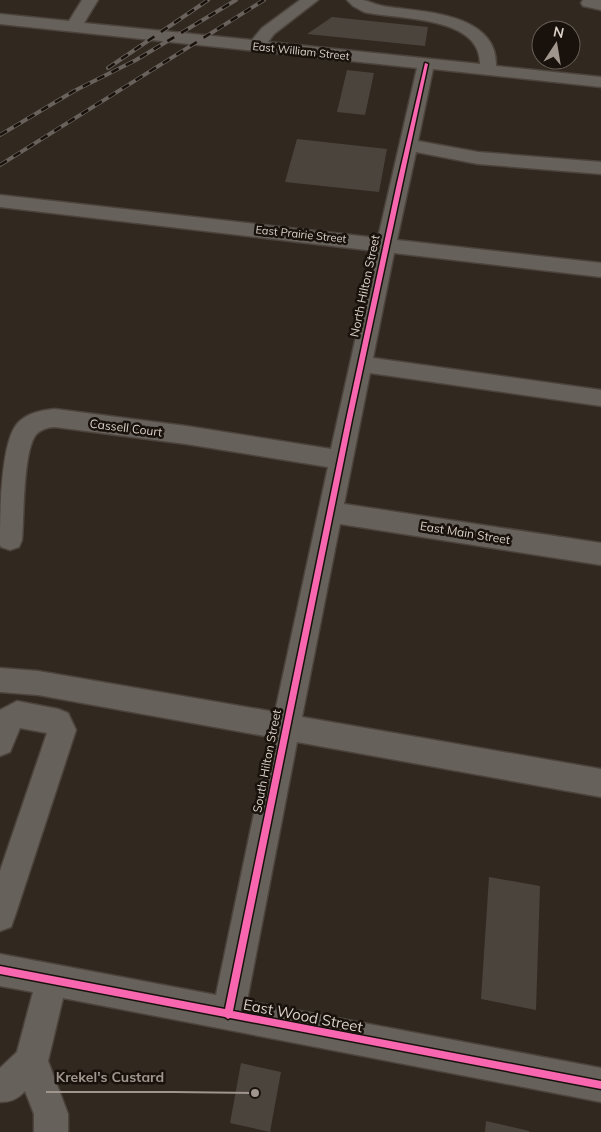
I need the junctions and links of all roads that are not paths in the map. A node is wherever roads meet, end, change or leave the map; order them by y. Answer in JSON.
{"nodes":[{"id":1,"x":90,"y":0,"type":"edge"},
{"id":2,"x":310,"y":0,"type":"edge"},
{"id":3,"x":355,"y":0,"type":"edge"},
{"id":4,"x":0,"y":19,"type":"edge"},
{"id":5,"x":74,"y":27,"type":"junction"},
{"id":6,"x":256,"y":46,"type":"junction"},
{"id":7,"x":426,"y":64,"type":"junction"},
{"id":8,"x":488,"y":70,"type":"junction"},
{"id":9,"x":601,"y":82,"type":"edge"},
{"id":10,"x":408,"y":145,"type":"junction"},
{"id":11,"x":601,"y":168,"type":"edge"},
{"id":12,"x":0,"y":201,"type":"edge"},
{"id":13,"x":386,"y":244,"type":"junction"},
{"id":14,"x":601,"y":270,"type":"edge"},
{"id":15,"x":360,"y":364,"type":"junction"},
{"id":16,"x":601,"y":398,"type":"edge"},
{"id":17,"x":340,"y":460,"type":"junction"},
{"id":18,"x":329,"y":512,"type":"junction"},
{"id":19,"x":10,"y":540,"type":"dead end"},
{"id":20,"x":601,"y":554,"type":"edge"},
{"id":21,"x":0,"y":680,"type":"edge"},
{"id":22,"x":286,"y":727,"type":"junction"},
{"id":23,"x":0,"y":743,"type":"edge"},
{"id":24,"x":601,"y":783,"type":"edge"},
{"id":25,"x":3,"y":900,"type":"edge"},
{"id":26,"x":0,"y":970,"type":"edge"},
{"id":27,"x":52,"y":980,"type":"junction"},
{"id":28,"x":228,"y":1015,"type":"junction"},
{"id":29,"x":31,"y":1061,"type":"junction"},
{"id":30,"x":0,"y":1085,"type":"edge"},
{"id":31,"x":601,"y":1085,"type":"edge"},
{"id":32,"x":51,"y":1132,"type":"edge"}],
"edges":[{"from":1,"to":5,"type":"street"},
{"from":2,"to":6,"type":"street"},
{"from":3,"to":8,"type":"street"},
{"from":4,"to":5,"type":"street","name":"East William Street"},
{"from":5,"to":6,"type":"street","name":"East William Street"},
{"from":6,"to":7,"type":"street","name":"East William Street"},
{"from":7,"to":8,"type":"street","name":"East William Street"},
{"from":7,"to":10,"type":"street","name":"North Hilton Street"},
{"from":8,"to":9,"type":"street","name":"East William Street"},
{"from":10,"to":11,"type":"street"},
{"from":10,"to":13,"type":"street","name":"North Hilton Street"},
{"from":12,"to":13,"type":"street","name":"East Prairie Street"},
{"from":13,"to":14,"type":"street","name":"East Prairie Street"},
{"from":13,"to":15,"type":"street","name":"North Hilton Street"},
{"from":15,"to":16,"type":"street"},
{"from":15,"to":17,"type":"street","name":"North Hilton Street"},
{"from":17,"to":18,"type":"street","name":"North Hilton Street"},
{"from":17,"to":19,"type":"street","name":"Cassell Court"},
{"from":18,"to":20,"type":"street","name":"East Main Street"},
{"from":18,"to":22,"type":"street","name":"South Hilton Street"},
{"from":21,"to":22,"type":"street"},
{"from":22,"to":24,"type":"street"},
{"from":22,"to":28,"type":"street","name":"South Hilton Street"},
{"from":23,"to":25,"type":"street"},
{"from":26,"to":27,"type":"street","name":"East Wood Street"},
{"from":27,"to":28,"type":"street","name":"East Wood Street"},
{"from":27,"to":29,"type":"street"},
{"from":28,"to":31,"type":"street","name":"East Wood Street"},
{"from":29,"to":30,"type":"street"},
{"from":29,"to":32,"type":"street"}]}
